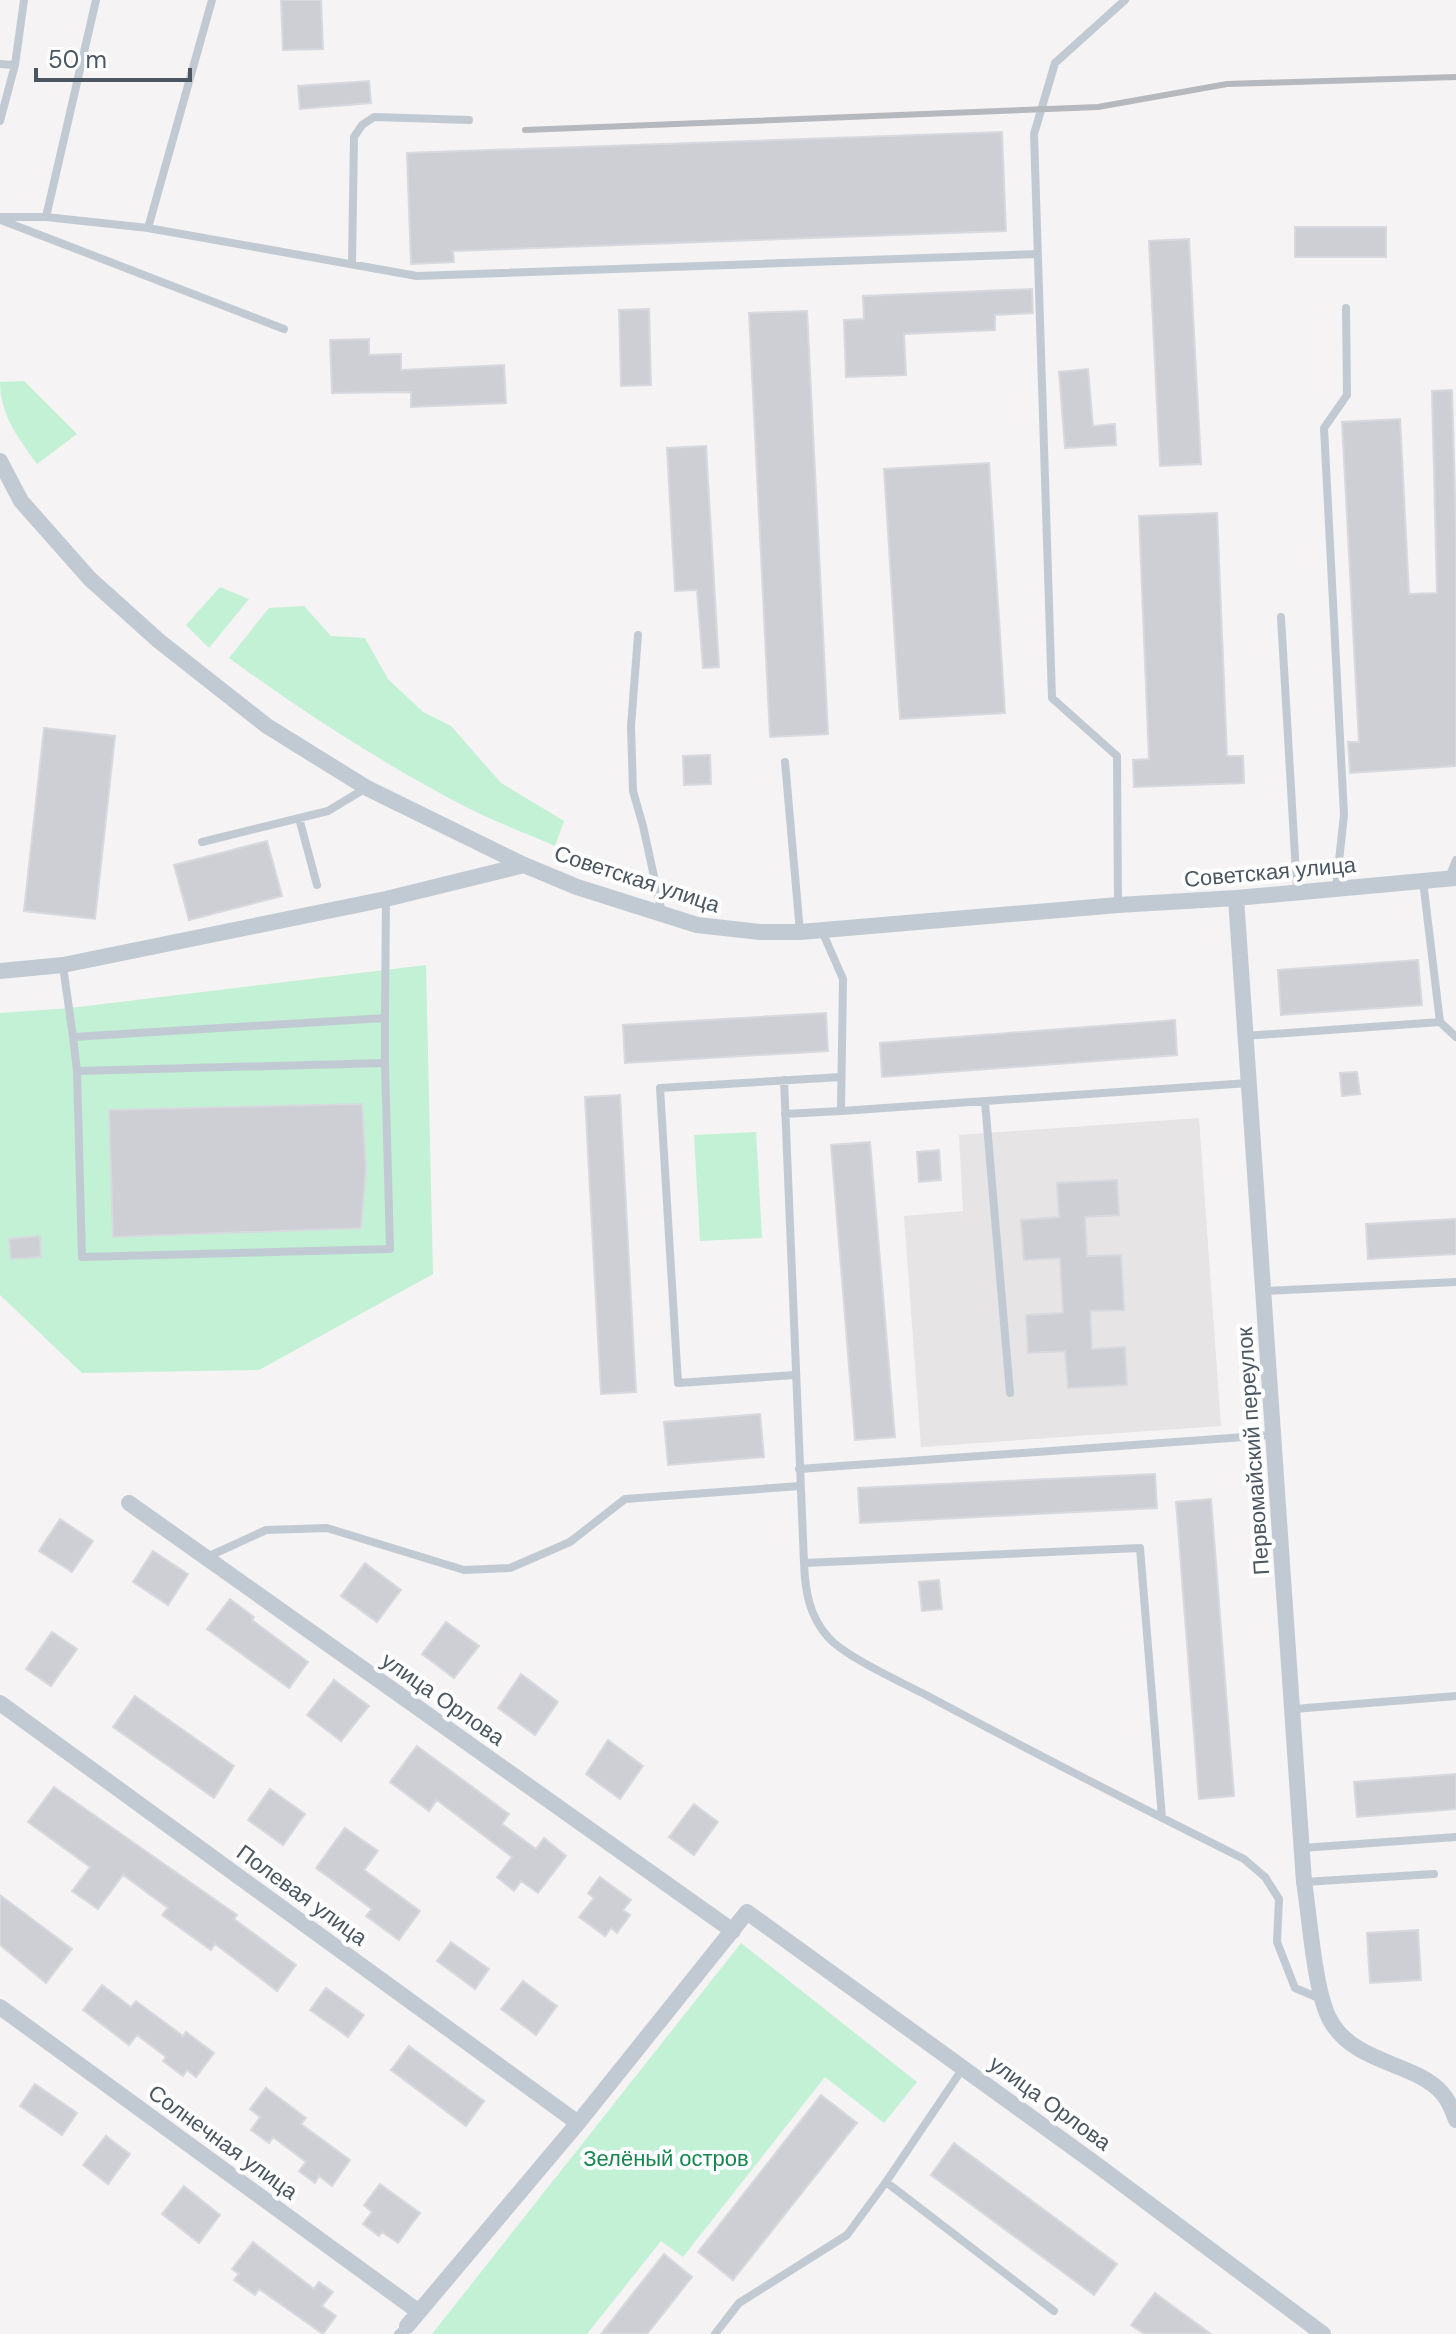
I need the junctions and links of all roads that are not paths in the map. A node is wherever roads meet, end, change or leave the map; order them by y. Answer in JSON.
{"nodes":[{"id":1,"x":24,"y":0,"type":"edge"},
{"id":2,"x":96,"y":0,"type":"edge"},
{"id":3,"x":212,"y":0,"type":"edge"},
{"id":4,"x":1125,"y":0,"type":"edge"},
{"id":5,"x":0,"y":64,"type":"edge"},
{"id":6,"x":15,"y":65,"type":"junction"},
{"id":7,"x":469,"y":120,"type":"dead end"},
{"id":8,"x":0,"y":121,"type":"edge"},
{"id":9,"x":46,"y":217,"type":"junction"},
{"id":10,"x":0,"y":218,"type":"edge"},
{"id":11,"x":148,"y":228,"type":"junction"},
{"id":12,"x":1038,"y":254,"type":"junction"},
{"id":13,"x":352,"y":263,"type":"junction"},
{"id":14,"x":1346,"y":308,"type":"dead end"},
{"id":15,"x":284,"y":329,"type":"dead end"},
{"id":16,"x":0,"y":461,"type":"edge"},
{"id":17,"x":1281,"y":617,"type":"dead end"},
{"id":18,"x":638,"y":635,"type":"dead end"},
{"id":19,"x":785,"y":762,"type":"dead end"},
{"id":20,"x":367,"y":788,"type":"junction"},
{"id":21,"x":299,"y":818,"type":"junction"},
{"id":22,"x":202,"y":842,"type":"dead end"},
{"id":23,"x":1456,"y":860,"type":"edge"},
{"id":24,"x":524,"y":865,"type":"junction"},
{"id":25,"x":1452,"y":878,"type":"edge"},
{"id":26,"x":1423,"y":881,"type":"junction"},
{"id":27,"x":317,"y":885,"type":"dead end"},
{"id":28,"x":1336,"y":888,"type":"junction"},
{"id":29,"x":1297,"y":891,"type":"junction"},
{"id":30,"x":1236,"y":898,"type":"junction"},
{"id":31,"x":386,"y":899,"type":"junction"},
{"id":32,"x":1118,"y":905,"type":"junction"},
{"id":33,"x":662,"y":913,"type":"junction"},
{"id":34,"x":821,"y":930,"type":"junction"},
{"id":35,"x":800,"y":932,"type":"junction"},
{"id":36,"x":63,"y":965,"type":"junction"},
{"id":37,"x":0,"y":971,"type":"edge"},
{"id":38,"x":385,"y":1018,"type":"junction"},
{"id":39,"x":1440,"y":1022,"type":"junction"},
{"id":40,"x":1245,"y":1036,"type":"junction"},
{"id":41,"x":73,"y":1037,"type":"junction"},
{"id":42,"x":1456,"y":1037,"type":"edge"},
{"id":43,"x":385,"y":1063,"type":"junction"},
{"id":44,"x":77,"y":1071,"type":"junction"},
{"id":45,"x":841,"y":1077,"type":"junction"},
{"id":46,"x":784,"y":1080,"type":"junction"},
{"id":47,"x":1249,"y":1083,"type":"junction"},
{"id":48,"x":985,"y":1102,"type":"junction"},
{"id":49,"x":841,"y":1111,"type":"junction"},
{"id":50,"x":785,"y":1114,"type":"junction"},
{"id":51,"x":1456,"y":1282,"type":"edge"},
{"id":52,"x":1264,"y":1291,"type":"junction"},
{"id":53,"x":795,"y":1375,"type":"junction"},
{"id":54,"x":1010,"y":1393,"type":"dead end"},
{"id":55,"x":1273,"y":1435,"type":"junction"},
{"id":56,"x":799,"y":1469,"type":"junction"},
{"id":57,"x":800,"y":1486,"type":"junction"},
{"id":58,"x":129,"y":1503,"type":"dead end"},
{"id":59,"x":204,"y":1558,"type":"junction"},
{"id":60,"x":804,"y":1563,"type":"junction"},
{"id":61,"x":1456,"y":1696,"type":"edge"},
{"id":62,"x":0,"y":1703,"type":"edge"},
{"id":63,"x":1294,"y":1709,"type":"junction"},
{"id":64,"x":1162,"y":1818,"type":"junction"},
{"id":65,"x":1456,"y":1837,"type":"edge"},
{"id":66,"x":1302,"y":1848,"type":"junction"},
{"id":67,"x":1434,"y":1874,"type":"dead end"},
{"id":68,"x":1304,"y":1882,"type":"junction"},
{"id":69,"x":733,"y":1931,"type":"junction"},
{"id":70,"x":1322,"y":1999,"type":"junction"},
{"id":71,"x":0,"y":2007,"type":"edge"},
{"id":72,"x":963,"y":2068,"type":"junction"},
{"id":73,"x":1449,"y":2093,"type":"edge"},
{"id":74,"x":1456,"y":2120,"type":"edge"},
{"id":75,"x":578,"y":2123,"type":"junction"},
{"id":76,"x":886,"y":2182,"type":"junction"},
{"id":77,"x":1054,"y":2311,"type":"dead end"},
{"id":78,"x":419,"y":2312,"type":"junction"},
{"id":79,"x":403,"y":2332,"type":"edge"},
{"id":80,"x":715,"y":2334,"type":"edge"},
{"id":81,"x":1323,"y":2334,"type":"edge"}],
"edges":[{"from":1,"to":6,"type":"lane"},
{"from":2,"to":9,"type":"lane"},
{"from":3,"to":11,"type":"lane"},
{"from":4,"to":12,"type":"lane"},
{"from":5,"to":6,"type":"lane"},
{"from":6,"to":8,"type":"lane"},
{"from":7,"to":13,"type":"lane"},
{"from":9,"to":10,"type":"lane"},
{"from":9,"to":11,"type":"lane"},
{"from":10,"to":15,"type":"lane"},
{"from":11,"to":13,"type":"lane"},
{"from":12,"to":13,"type":"lane"},
{"from":12,"to":32,"type":"lane"},
{"from":14,"to":28,"type":"lane"},
{"from":16,"to":20,"type":"street","name":"Советская улица"},
{"from":17,"to":29,"type":"lane"},
{"from":18,"to":33,"type":"lane"},
{"from":19,"to":35,"type":"lane"},
{"from":20,"to":21,"type":"lane"},
{"from":20,"to":24,"type":"street","name":"Советская улица"},
{"from":21,"to":22,"type":"lane"},
{"from":21,"to":27,"type":"lane"},
{"from":23,"to":25,"type":"lane"},
{"from":24,"to":31,"type":"street"},
{"from":24,"to":33,"type":"street","name":"Советская улица"},
{"from":25,"to":26,"type":"street","name":"Советская улица"},
{"from":26,"to":28,"type":"street","name":"Советская улица"},
{"from":26,"to":39,"type":"lane"},
{"from":28,"to":29,"type":"street","name":"Советская улица"},
{"from":29,"to":30,"type":"street","name":"Советская улица"},
{"from":30,"to":32,"type":"street","name":"Советская улица"},
{"from":30,"to":40,"type":"street","name":"Первомайский переулок"},
{"from":31,"to":36,"type":"street"},
{"from":31,"to":38,"type":"lane"},
{"from":32,"to":34,"type":"street","name":"Советская улица"},
{"from":33,"to":35,"type":"street","name":"Советская улица"},
{"from":34,"to":35,"type":"street","name":"Советская улица"},
{"from":34,"to":45,"type":"lane"},
{"from":36,"to":37,"type":"street"},
{"from":36,"to":41,"type":"lane"},
{"from":38,"to":41,"type":"lane"},
{"from":38,"to":43,"type":"lane"},
{"from":39,"to":40,"type":"lane"},
{"from":39,"to":42,"type":"lane"},
{"from":40,"to":47,"type":"street","name":"Первомайский переулок"},
{"from":41,"to":44,"type":"lane"},
{"from":43,"to":44,"type":"lane"},
{"from":43,"to":44,"type":"lane"},
{"from":45,"to":46,"type":"lane"},
{"from":45,"to":49,"type":"lane"},
{"from":46,"to":50,"type":"lane"},
{"from":46,"to":53,"type":"lane"},
{"from":47,"to":48,"type":"lane"},
{"from":47,"to":52,"type":"street","name":"Первомайский переулок"},
{"from":48,"to":49,"type":"lane"},
{"from":48,"to":54,"type":"lane"},
{"from":49,"to":50,"type":"lane"},
{"from":50,"to":53,"type":"lane"},
{"from":51,"to":52,"type":"lane"},
{"from":52,"to":55,"type":"street","name":"Первомайский переулок"},
{"from":53,"to":56,"type":"lane"},
{"from":55,"to":56,"type":"lane"},
{"from":55,"to":63,"type":"street","name":"Первомайский переулок"},
{"from":56,"to":57,"type":"lane"},
{"from":57,"to":59,"type":"lane"},
{"from":57,"to":60,"type":"lane"},
{"from":58,"to":59,"type":"street","name":"улица Орлова"},
{"from":59,"to":69,"type":"street","name":"улица Орлова"},
{"from":60,"to":64,"type":"lane"},
{"from":60,"to":64,"type":"lane"},
{"from":61,"to":63,"type":"lane"},
{"from":62,"to":75,"type":"street","name":"Полевая улица"},
{"from":63,"to":66,"type":"street","name":"Первомайский переулок"},
{"from":64,"to":70,"type":"lane"},
{"from":65,"to":66,"type":"lane"},
{"from":66,"to":68,"type":"street","name":"Первомайский переулок"},
{"from":67,"to":68,"type":"lane"},
{"from":68,"to":70,"type":"street","name":"Первомайский переулок"},
{"from":69,"to":72,"type":"street","name":"улица Орлова"},
{"from":69,"to":75,"type":"street"},
{"from":70,"to":73,"type":"street","name":"Первомайский переулок"},
{"from":71,"to":78,"type":"street","name":"Солнечная улица"},
{"from":72,"to":76,"type":"lane"},
{"from":72,"to":81,"type":"street","name":"улица Орлова"},
{"from":73,"to":74,"type":"street"},
{"from":75,"to":78,"type":"street"},
{"from":76,"to":77,"type":"lane"},
{"from":76,"to":80,"type":"lane"},
{"from":78,"to":79,"type":"street"}]}
